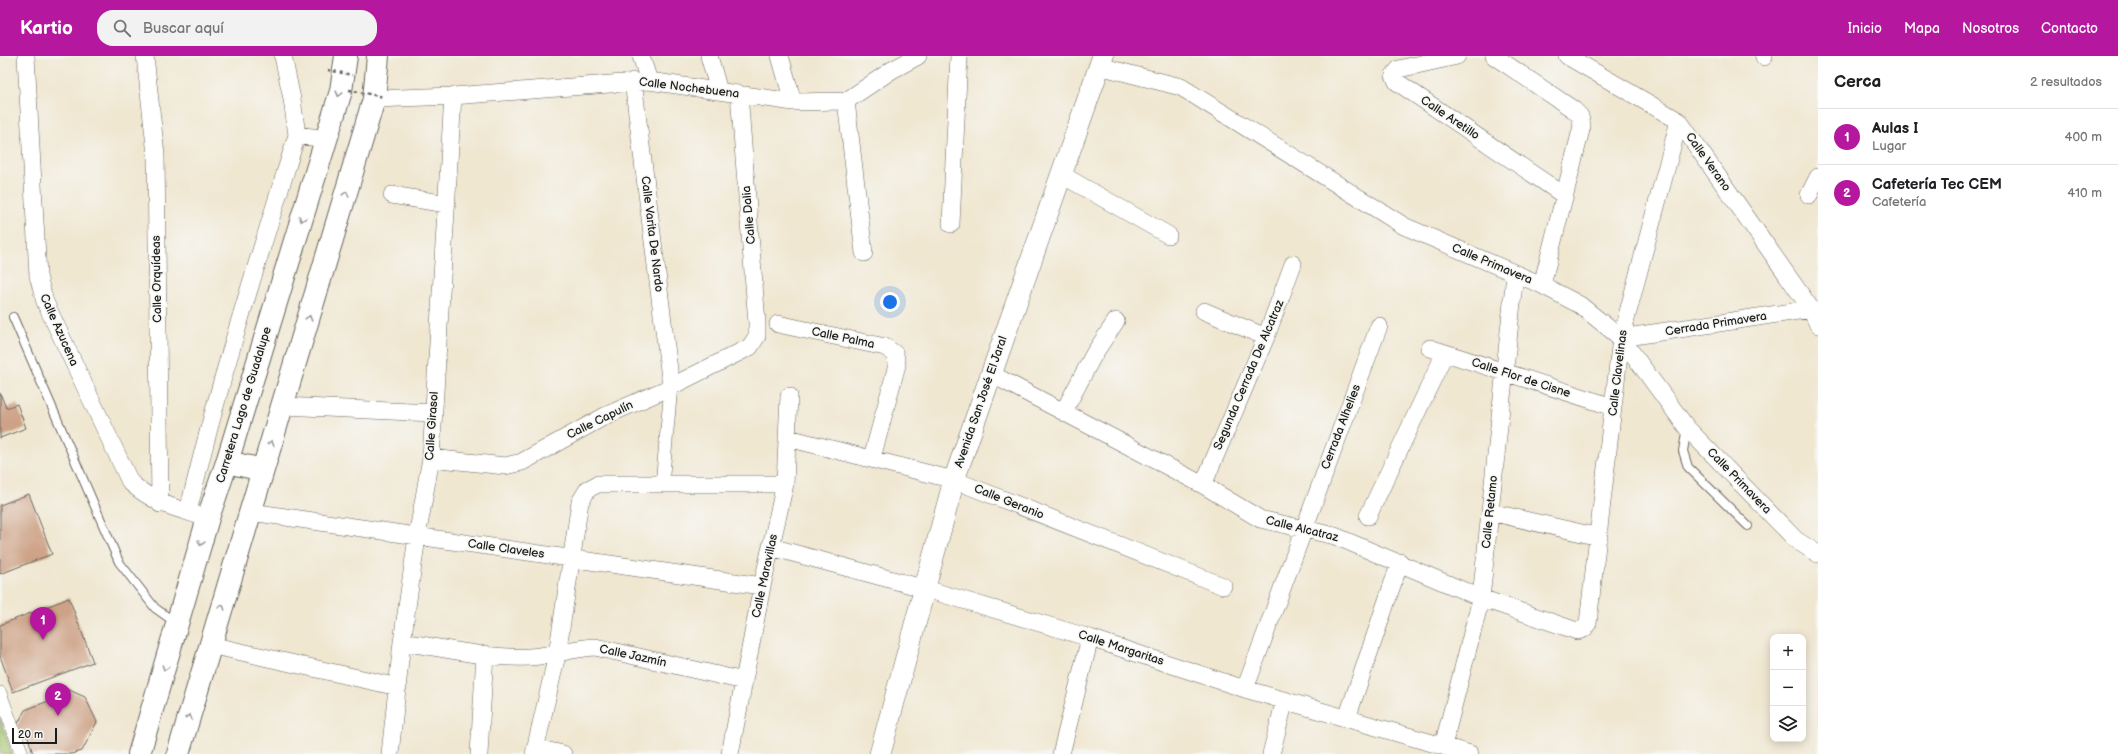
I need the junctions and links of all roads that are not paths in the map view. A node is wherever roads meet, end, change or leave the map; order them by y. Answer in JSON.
{"nodes":[{"id":1,"x":26,"y":56,"type":"edge"},
{"id":2,"x":145,"y":56,"type":"edge"},
{"id":3,"x":283,"y":56,"type":"edge"},
{"id":4,"x":378,"y":56,"type":"edge"},
{"id":5,"x":641,"y":56,"type":"edge"},
{"id":6,"x":709,"y":56,"type":"edge"},
{"id":7,"x":780,"y":56,"type":"edge"},
{"id":8,"x":918,"y":56,"type":"edge"},
{"id":9,"x":959,"y":56,"type":"edge"},
{"id":10,"x":1457,"y":56,"type":"edge"},
{"id":11,"x":1494,"y":56,"type":"edge"},
{"id":12,"x":1567,"y":56,"type":"edge"},
{"id":13,"x":1101,"y":61,"type":"edge"},
{"id":14,"x":890,"y":63,"type":"edge"},
{"id":15,"x":1590,"y":63,"type":"edge"},
{"id":16,"x":349,"y":65,"type":"edge"},
{"id":17,"x":641,"y":81,"type":"junction"},
{"id":18,"x":719,"y":91,"type":"junction"},
{"id":19,"x":739,"y":94,"type":"junction"},
{"id":20,"x":453,"y":96,"type":"junction"},
{"id":21,"x":379,"y":98,"type":"junction"},
{"id":22,"x":793,"y":102,"type":"junction"},
{"id":23,"x":846,"y":102,"type":"junction"},
{"id":24,"x":1679,"y":122,"type":"junction"},
{"id":25,"x":297,"y":135,"type":"junction"},
{"id":26,"x":326,"y":139,"type":"junction"},
{"id":27,"x":1062,"y":175,"type":"junction"},
{"id":28,"x":1818,"y":177,"type":"edge"},
{"id":29,"x":392,"y":195,"type":"dead end"},
{"id":30,"x":1809,"y":195,"type":"dead end"},
{"id":31,"x":1565,"y":196,"type":"junction"},
{"id":32,"x":446,"y":204,"type":"junction"},
{"id":33,"x":951,"y":224,"type":"dead end"},
{"id":34,"x":1168,"y":235,"type":"dead end"},
{"id":35,"x":864,"y":253,"type":"dead end"},
{"id":36,"x":1293,"y":264,"type":"dead end"},
{"id":37,"x":1515,"y":274,"type":"junction"},
{"id":38,"x":1542,"y":285,"type":"junction"},
{"id":39,"x":1812,"y":309,"type":"junction"},
{"id":40,"x":1204,"y":311,"type":"dead end"},
{"id":41,"x":13,"y":318,"type":"dead end"},
{"id":42,"x":1116,"y":321,"type":"dead end"},
{"id":43,"x":778,"y":324,"type":"dead end"},
{"id":44,"x":1818,"y":325,"type":"edge"},
{"id":45,"x":1379,"y":326,"type":"dead end"},
{"id":46,"x":757,"y":336,"type":"joint"},
{"id":47,"x":1266,"y":337,"type":"junction"},
{"id":48,"x":1620,"y":338,"type":"junction"},
{"id":49,"x":1505,"y":373,"type":"junction"},
{"id":50,"x":991,"y":374,"type":"junction"},
{"id":51,"x":672,"y":386,"type":"junction"},
{"id":52,"x":789,"y":396,"type":"dead end"},
{"id":53,"x":283,"y":406,"type":"junction"},
{"id":54,"x":1613,"y":407,"type":"junction"},
{"id":55,"x":1064,"y":411,"type":"junction"},
{"id":56,"x":433,"y":413,"type":"junction"},
{"id":57,"x":1687,"y":428,"type":"junction"},
{"id":58,"x":788,"y":438,"type":"junction"},
{"id":59,"x":431,"y":458,"type":"junction"},
{"id":60,"x":872,"y":458,"type":"junction"},
{"id":61,"x":227,"y":462,"type":"junction"},
{"id":62,"x":263,"y":470,"type":"junction"},
{"id":63,"x":954,"y":480,"type":"junction"},
{"id":64,"x":785,"y":484,"type":"junction"},
{"id":65,"x":662,"y":485,"type":"junction"},
{"id":66,"x":1202,"y":485,"type":"junction"},
{"id":67,"x":160,"y":504,"type":"junction"},
{"id":68,"x":251,"y":512,"type":"junction"},
{"id":69,"x":1490,"y":512,"type":"junction"},
{"id":70,"x":198,"y":515,"type":"junction"},
{"id":71,"x":1368,"y":516,"type":"dead end"},
{"id":72,"x":1748,"y":526,"type":"dead end"},
{"id":73,"x":1303,"y":528,"type":"junction"},
{"id":74,"x":417,"y":537,"type":"junction"},
{"id":75,"x":1599,"y":537,"type":"junction"},
{"id":76,"x":771,"y":547,"type":"junction"},
{"id":77,"x":1818,"y":554,"type":"edge"},
{"id":78,"x":571,"y":559,"type":"junction"},
{"id":79,"x":1400,"y":562,"type":"junction"},
{"id":80,"x":762,"y":586,"type":"junction"},
{"id":81,"x":1223,"y":586,"type":"dead end"},
{"id":82,"x":926,"y":589,"type":"junction"},
{"id":83,"x":1481,"y":598,"type":"junction"},
{"id":84,"x":178,"y":624,"type":"junction"},
{"id":85,"x":1584,"y":629,"type":"joint"},
{"id":86,"x":1090,"y":638,"type":"junction"},
{"id":87,"x":402,"y":642,"type":"junction"},
{"id":88,"x":210,"y":645,"type":"junction"},
{"id":89,"x":485,"y":654,"type":"junction"},
{"id":90,"x":557,"y":655,"type":"junction"},
{"id":91,"x":744,"y":681,"type":"junction"},
{"id":92,"x":398,"y":687,"type":"junction"},
{"id":93,"x":1245,"y":689,"type":"junction"},
{"id":94,"x":0,"y":693,"type":"edge"},
{"id":95,"x":1285,"y":700,"type":"junction"},
{"id":96,"x":1347,"y":718,"type":"junction"},
{"id":97,"x":1443,"y":746,"type":"junction"},
{"id":98,"x":535,"y":751,"type":"edge"},
{"id":99,"x":22,"y":754,"type":"edge"},
{"id":100,"x":139,"y":754,"type":"edge"},
{"id":101,"x":178,"y":754,"type":"edge"},
{"id":102,"x":390,"y":754,"type":"edge"},
{"id":103,"x":479,"y":754,"type":"edge"},
{"id":104,"x":563,"y":754,"type":"edge"},
{"id":105,"x":730,"y":754,"type":"edge"},
{"id":106,"x":880,"y":754,"type":"edge"},
{"id":107,"x":1061,"y":754,"type":"edge"},
{"id":108,"x":1270,"y":754,"type":"edge"},
{"id":109,"x":1470,"y":754,"type":"edge"}],
"edges":[{"from":1,"to":67,"type":"street","name":"Calle Azucena"},
{"from":2,"to":67,"type":"street","name":"Calle Orquídeas"},
{"from":3,"to":25,"type":"street"},
{"from":4,"to":21,"type":"main road"},
{"from":5,"to":17,"type":"street","name":"Calle Varita De Nardo"},
{"from":6,"to":18,"type":"street"},
{"from":7,"to":22,"type":"street"},
{"from":8,"to":14,"type":"street"},
{"from":9,"to":33,"type":"street"},
{"from":10,"to":31,"type":"street","name":"Calle Aretillo"},
{"from":11,"to":31,"type":"street"},
{"from":12,"to":15,"type":"street","name":"Calle Verano"},
{"from":13,"to":27,"type":"street","name":"Avenida San José El Jaral"},
{"from":13,"to":37,"type":"street","name":"Calle Primavera"},
{"from":14,"to":23,"type":"street"},
{"from":15,"to":24,"type":"street","name":"Calle Verano"},
{"from":16,"to":26,"type":"main road","name":"Carretera Lago de Guadalupe","one_way":true},
{"from":17,"to":18,"type":"street","name":"Calle Nochebuena"},
{"from":17,"to":20,"type":"street","name":"Calle Nochebuena"},
{"from":17,"to":51,"type":"street","name":"Calle Varita De Nardo"},
{"from":18,"to":19,"type":"street","name":"Calle Nochebuena"},
{"from":19,"to":22,"type":"street","name":"Calle Nochebuena"},
{"from":19,"to":46,"type":"street","name":"Calle Dalia"},
{"from":20,"to":21,"type":"street","name":"Calle Nochebuena"},
{"from":20,"to":32,"type":"street","name":"Calle Girasol"},
{"from":53,"to":21,"type":"main road","one_way":true},
{"from":22,"to":23,"type":"street","name":"Calle Nochebuena"},
{"from":23,"to":35,"type":"street"},
{"from":24,"to":39,"type":"street","name":"Calle Verano"},
{"from":24,"to":48,"type":"street","name":"Calle Clavelinas"},
{"from":25,"to":26,"type":"street"},
{"from":25,"to":70,"type":"street"},
{"from":26,"to":61,"type":"main road","name":"Carretera Lago de Guadalupe","one_way":true},
{"from":27,"to":34,"type":"street"},
{"from":27,"to":50,"type":"street","name":"Avenida San José El Jaral"},
{"from":28,"to":30,"type":"street"},
{"from":29,"to":32,"type":"street"},
{"from":31,"to":38,"type":"street"},
{"from":32,"to":56,"type":"street","name":"Calle Girasol"},
{"from":36,"to":47,"type":"street","name":"Segunda Cerrada De Alcatraz"},
{"from":37,"to":38,"type":"street","name":"Calle Primavera"},
{"from":37,"to":49,"type":"street","name":"Calle Retamo"},
{"from":38,"to":48,"type":"street","name":"Calle Primavera"},
{"from":39,"to":44,"type":"street","name":"Calle Verano"},
{"from":39,"to":48,"type":"street","name":"Cerrada Primavera"},
{"from":40,"to":47,"type":"street"},
{"from":41,"to":84,"type":"lane"},
{"from":42,"to":55,"type":"street"},
{"from":43,"to":60,"type":"street","name":"Calle Palma"},
{"from":45,"to":73,"type":"street","name":"Cerrada Alhelies"},
{"from":46,"to":51,"type":"street","name":"Calle Capulín"},
{"from":47,"to":66,"type":"street","name":"Segunda Cerrada De Alcatraz"},
{"from":48,"to":54,"type":"street","name":"Calle Clavelinas"},
{"from":48,"to":57,"type":"street","name":"Calle Primavera"},
{"from":49,"to":54,"type":"street","name":"Calle Flor de Cisne"},
{"from":49,"to":69,"type":"street","name":"Calle Retamo"},
{"from":49,"to":71,"type":"street","name":"Calle Flor de Cisne"},
{"from":50,"to":55,"type":"street","name":"Calle Alcatraz"},
{"from":50,"to":63,"type":"street","name":"Avenida San José El Jaral"},
{"from":51,"to":59,"type":"street","name":"Calle Capulín"},
{"from":51,"to":65,"type":"street"},
{"from":52,"to":58,"type":"street","name":"Calle Maravillas"},
{"from":53,"to":56,"type":"street"},
{"from":62,"to":53,"type":"main road","one_way":true},
{"from":54,"to":75,"type":"street","name":"Calle Clavelinas"},
{"from":55,"to":66,"type":"street","name":"Calle Alcatraz"},
{"from":56,"to":59,"type":"street","name":"Calle Girasol"},
{"from":57,"to":72,"type":"lane"},
{"from":57,"to":77,"type":"street","name":"Calle Primavera"},
{"from":58,"to":60,"type":"street","name":"Calle Geranio"},
{"from":58,"to":64,"type":"street","name":"Calle Maravillas"},
{"from":59,"to":74,"type":"street","name":"Calle Girasol"},
{"from":60,"to":63,"type":"street","name":"Calle Geranio"},
{"from":61,"to":62,"type":"main road"},
{"from":61,"to":70,"type":"main road","name":"Carretera Lago de Guadalupe"},
{"from":62,"to":68,"type":"main road"},
{"from":63,"to":81,"type":"street","name":"Calle Geranio"},
{"from":63,"to":82,"type":"street","name":"Avenida San José El Jaral"},
{"from":64,"to":65,"type":"street"},
{"from":64,"to":76,"type":"street","name":"Calle Maravillas"},
{"from":65,"to":78,"type":"street"},
{"from":66,"to":73,"type":"street","name":"Calle Alcatraz"},
{"from":67,"to":70,"type":"street","name":"Calle Azucena"},
{"from":68,"to":74,"type":"street","name":"Calle Claveles"},
{"from":88,"to":68,"type":"main road","one_way":true},
{"from":69,"to":75,"type":"street"},
{"from":69,"to":83,"type":"street","name":"Calle Retamo"},
{"from":70,"to":84,"type":"main road","name":"Carretera Lago de Guadalupe","one_way":true},
{"from":73,"to":79,"type":"street","name":"Calle Alcatraz"},
{"from":73,"to":93,"type":"street","name":"Cerrada Alhelies"},
{"from":74,"to":78,"type":"street","name":"Calle Claveles"},
{"from":74,"to":87,"type":"street","name":"Calle Girasol"},
{"from":75,"to":85,"type":"street","name":"Calle Clavelinas"},
{"from":76,"to":80,"type":"street","name":"Calle Maravillas"},
{"from":76,"to":82,"type":"street","name":"Calle Margaritas"},
{"from":78,"to":80,"type":"street","name":"Calle Claveles"},
{"from":78,"to":90,"type":"street"},
{"from":79,"to":83,"type":"street","name":"Calle Alcatraz"},
{"from":79,"to":96,"type":"street"},
{"from":80,"to":91,"type":"street","name":"Calle Maravillas"},
{"from":82,"to":86,"type":"street","name":"Calle Margaritas"},
{"from":82,"to":106,"type":"street","name":"Avenida San José El Jaral"},
{"from":83,"to":85,"type":"street","name":"Calle Alcatraz"},
{"from":83,"to":97,"type":"street","name":"Calle Retamo"},
{"from":84,"to":100,"type":"main road","name":"Carretera Lago de Guadalupe","one_way":true},
{"from":86,"to":93,"type":"street","name":"Calle Margaritas"},
{"from":86,"to":107,"type":"street"},
{"from":87,"to":89,"type":"street","name":"Calle Jazmín"},
{"from":87,"to":92,"type":"street","name":"Calle Girasol"},
{"from":88,"to":92,"type":"street"},
{"from":101,"to":88,"type":"main road","one_way":true},
{"from":89,"to":90,"type":"street","name":"Calle Jazmín"},
{"from":89,"to":103,"type":"street"},
{"from":90,"to":91,"type":"street","name":"Calle Jazmín"},
{"from":90,"to":98,"type":"street"},
{"from":91,"to":105,"type":"street","name":"Calle Maravillas"},
{"from":92,"to":102,"type":"street","name":"Calle Girasol"},
{"from":93,"to":95,"type":"street","name":"Calle Margaritas"},
{"from":94,"to":99,"type":"street"},
{"from":95,"to":96,"type":"street","name":"Calle Margaritas"},
{"from":95,"to":108,"type":"street"},
{"from":96,"to":97,"type":"street","name":"Calle Margaritas"},
{"from":97,"to":109,"type":"street","name":"Calle Margaritas"},
{"from":98,"to":104,"type":"street"}]}
